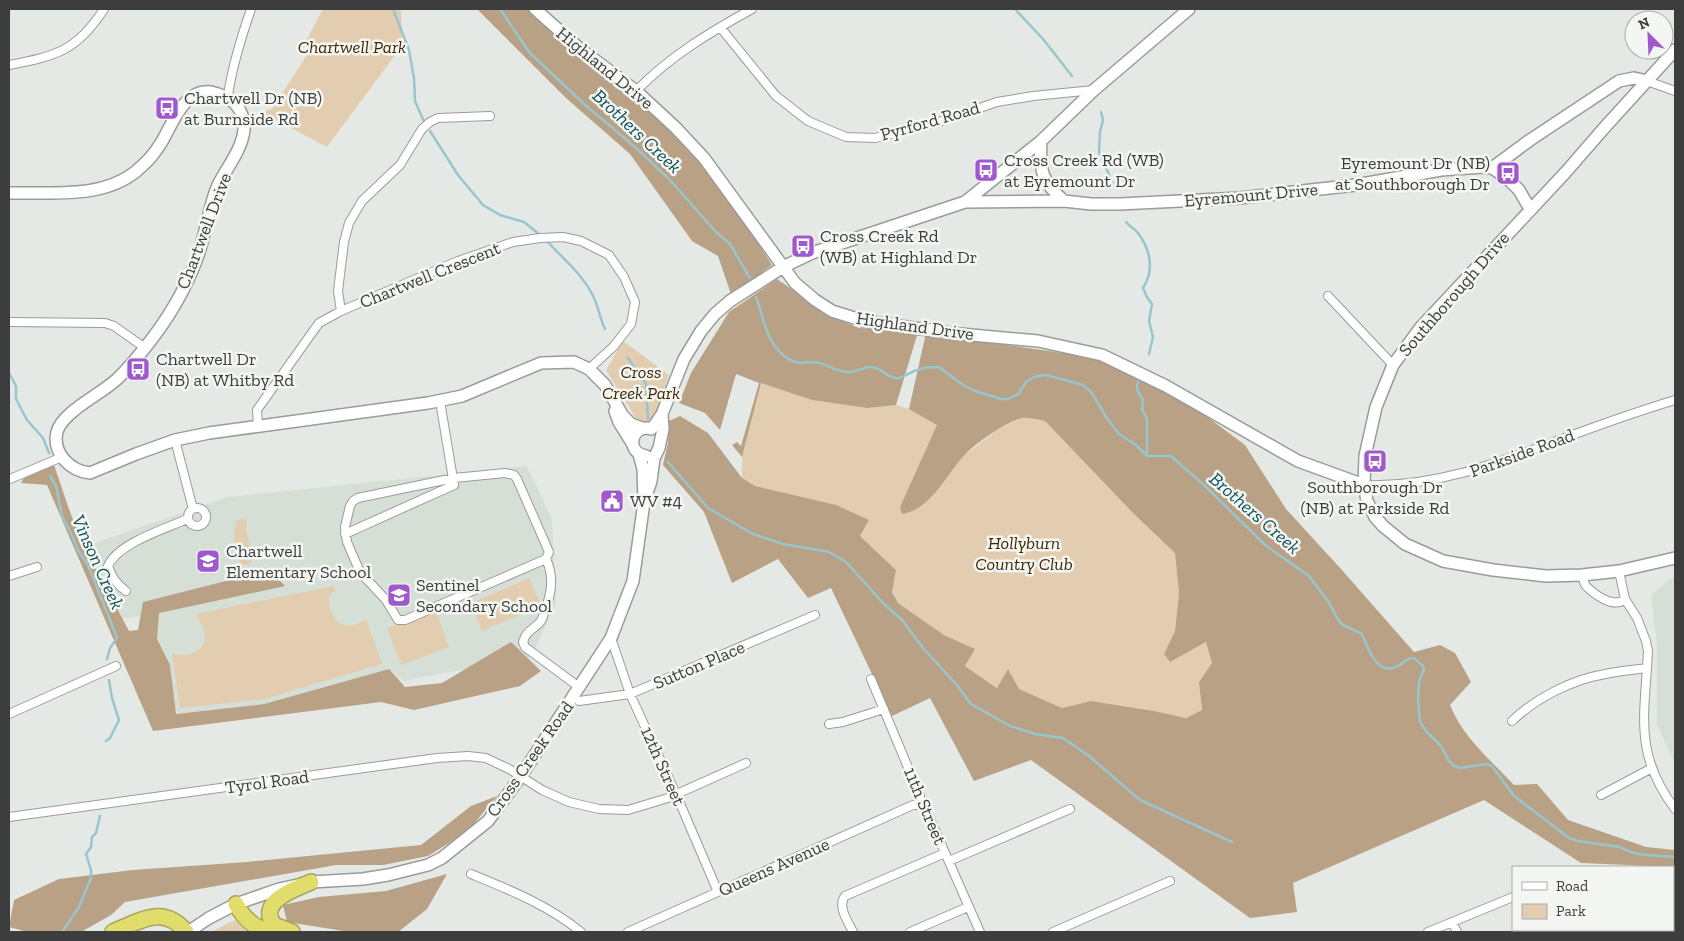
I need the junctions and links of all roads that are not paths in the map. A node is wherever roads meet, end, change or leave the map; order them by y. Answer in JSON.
{"nodes":[{"id":1,"x":104,"y":9,"type":"edge"},
{"id":2,"x":251,"y":9,"type":"edge"},
{"id":3,"x":534,"y":9,"type":"edge"},
{"id":4,"x":752,"y":9,"type":"edge"},
{"id":5,"x":1188,"y":9,"type":"edge"},
{"id":6,"x":720,"y":27,"type":"junction"},
{"id":7,"x":1675,"y":50,"type":"edge"},
{"id":8,"x":9,"y":65,"type":"edge"},
{"id":9,"x":1647,"y":80,"type":"junction"},
{"id":10,"x":1094,"y":90,"type":"junction"},
{"id":11,"x":636,"y":91,"type":"junction"},
{"id":12,"x":1675,"y":91,"type":"edge"},
{"id":13,"x":228,"y":96,"type":"junction"},
{"id":14,"x":490,"y":116,"type":"dead end"},
{"id":15,"x":1041,"y":142,"type":"junction"},
{"id":16,"x":1492,"y":168,"type":"junction"},
{"id":17,"x":9,"y":193,"type":"edge"},
{"id":18,"x":1064,"y":200,"type":"junction"},
{"id":19,"x":965,"y":202,"type":"junction"},
{"id":20,"x":1530,"y":209,"type":"junction"},
{"id":21,"x":783,"y":267,"type":"junction"},
{"id":22,"x":1328,"y":296,"type":"dead end"},
{"id":23,"x":341,"y":311,"type":"junction"},
{"id":24,"x":9,"y":322,"type":"edge"},
{"id":25,"x":145,"y":348,"type":"junction"},
{"id":26,"x":1394,"y":365,"type":"junction"},
{"id":27,"x":589,"y":369,"type":"junction"},
{"id":28,"x":611,"y":397,"type":"junction"},
{"id":29,"x":1675,"y":400,"type":"edge"},
{"id":30,"x":440,"y":401,"type":"junction"},
{"id":31,"x":662,"y":414,"type":"junction"},
{"id":32,"x":258,"y":426,"type":"junction"},
{"id":33,"x":646,"y":428,"type":"junction"},
{"id":34,"x":660,"y":439,"type":"junction"},
{"id":35,"x":175,"y":440,"type":"junction"},
{"id":36,"x":632,"y":443,"type":"junction"},
{"id":37,"x":656,"y":452,"type":"junction"},
{"id":38,"x":639,"y":454,"type":"junction"},
{"id":39,"x":62,"y":457,"type":"junction"},
{"id":40,"x":454,"y":478,"type":"junction"},
{"id":41,"x":9,"y":479,"type":"edge"},
{"id":42,"x":1364,"y":485,"type":"junction"},
{"id":43,"x":644,"y":502,"type":"junction"},
{"id":44,"x":192,"y":509,"type":"junction"},
{"id":45,"x":187,"y":519,"type":"junction"},
{"id":46,"x":346,"y":534,"type":"junction"},
{"id":47,"x":1675,"y":558,"type":"edge"},
{"id":48,"x":546,"y":559,"type":"junction"},
{"id":49,"x":37,"y":568,"type":"dead end"},
{"id":50,"x":1619,"y":571,"type":"junction"},
{"id":51,"x":1582,"y":575,"type":"junction"},
{"id":52,"x":9,"y":576,"type":"edge"},
{"id":53,"x":126,"y":591,"type":"dead end"},
{"id":54,"x":1625,"y":599,"type":"junction"},
{"id":55,"x":815,"y":615,"type":"dead end"},
{"id":56,"x":611,"y":638,"type":"junction"},
{"id":57,"x":116,"y":666,"type":"dead end"},
{"id":58,"x":1647,"y":668,"type":"junction"},
{"id":59,"x":871,"y":679,"type":"dead end"},
{"id":60,"x":579,"y":687,"type":"junction"},
{"id":61,"x":630,"y":694,"type":"junction"},
{"id":62,"x":579,"y":701,"type":"dead end"},
{"id":63,"x":884,"y":709,"type":"junction"},
{"id":64,"x":9,"y":714,"type":"edge"},
{"id":65,"x":1512,"y":721,"type":"dead end"},
{"id":66,"x":829,"y":724,"type":"dead end"},
{"id":67,"x":746,"y":763,"type":"dead end"},
{"id":68,"x":1652,"y":768,"type":"junction"},
{"id":69,"x":521,"y":776,"type":"junction"},
{"id":70,"x":676,"y":794,"type":"junction"},
{"id":71,"x":1601,"y":795,"type":"dead end"},
{"id":72,"x":921,"y":805,"type":"junction"},
{"id":73,"x":1675,"y":809,"type":"edge"},
{"id":74,"x":1070,"y":810,"type":"dead end"},
{"id":75,"x":9,"y":817,"type":"edge"},
{"id":76,"x":947,"y":857,"type":"junction"},
{"id":77,"x":471,"y":874,"type":"dead end"},
{"id":78,"x":1170,"y":881,"type":"dead end"},
{"id":79,"x":311,"y":882,"type":"junction"},
{"id":80,"x":718,"y":892,"type":"junction"},
{"id":81,"x":1512,"y":898,"type":"edge"},
{"id":82,"x":236,"y":904,"type":"junction"},
{"id":83,"x":968,"y":907,"type":"junction"},
{"id":84,"x":1452,"y":922,"type":"junction"},
{"id":85,"x":1675,"y":931,"type":"edge"},
{"id":86,"x":113,"y":932,"type":"edge"},
{"id":87,"x":187,"y":932,"type":"edge"},
{"id":88,"x":271,"y":932,"type":"edge"},
{"id":89,"x":292,"y":932,"type":"edge"},
{"id":90,"x":581,"y":932,"type":"edge"},
{"id":91,"x":628,"y":932,"type":"edge"},
{"id":92,"x":853,"y":932,"type":"edge"},
{"id":93,"x":910,"y":932,"type":"edge"},
{"id":94,"x":980,"y":932,"type":"edge"},
{"id":95,"x":1053,"y":932,"type":"edge"},
{"id":96,"x":1428,"y":932,"type":"edge"},
{"id":97,"x":1457,"y":932,"type":"edge"},
{"id":98,"x":1671,"y":932,"type":"edge"}],
"edges":[{"from":1,"to":8,"type":"street"},
{"from":2,"to":13,"type":"street"},
{"from":3,"to":11,"type":"street","name":"Highland Drive"},
{"from":4,"to":6,"type":"street"},
{"from":5,"to":10,"type":"street"},
{"from":6,"to":10,"type":"street","name":"Pyrford Road"},
{"from":6,"to":11,"type":"street"},
{"from":7,"to":9,"type":"street","name":"Southborough Drive"},
{"from":9,"to":12,"type":"street"},
{"from":9,"to":16,"type":"street"},
{"from":9,"to":20,"type":"street","name":"Southborough Drive"},
{"from":10,"to":15,"type":"street"},
{"from":11,"to":21,"type":"street","name":"Highland Drive"},
{"from":13,"to":17,"type":"street"},
{"from":13,"to":25,"type":"street","name":"Chartwell Drive"},
{"from":14,"to":23,"type":"street"},
{"from":15,"to":18,"type":"street"},
{"from":15,"to":19,"type":"street"},
{"from":16,"to":18,"type":"street","name":"Eyremount Drive"},
{"from":16,"to":20,"type":"street"},
{"from":18,"to":19,"type":"street"},
{"from":19,"to":21,"type":"street"},
{"from":20,"to":26,"type":"street","name":"Southborough Drive"},
{"from":21,"to":31,"type":"street"},
{"from":21,"to":42,"type":"street","name":"Highland Drive"},
{"from":22,"to":26,"type":"street"},
{"from":23,"to":27,"type":"street","name":"Chartwell Crescent"},
{"from":23,"to":32,"type":"street","name":"Chartwell Crescent"},
{"from":24,"to":25,"type":"street"},
{"from":25,"to":39,"type":"street","name":"Chartwell Drive"},
{"from":26,"to":42,"type":"street","name":"Southborough Drive"},
{"from":27,"to":28,"type":"street"},
{"from":27,"to":30,"type":"street"},
{"from":28,"to":33,"type":"street"},
{"from":28,"to":36,"type":"street"},
{"from":29,"to":42,"type":"street","name":"Parkside Road"},
{"from":30,"to":32,"type":"street"},
{"from":30,"to":40,"type":"street"},
{"from":31,"to":33,"type":"street"},
{"from":31,"to":34,"type":"street"},
{"from":32,"to":35,"type":"street"},
{"from":33,"to":34,"type":"street"},
{"from":33,"to":36,"type":"street"},
{"from":34,"to":37,"type":"street"},
{"from":35,"to":39,"type":"street"},
{"from":35,"to":44,"type":"street"},
{"from":36,"to":38,"type":"street"},
{"from":37,"to":38,"type":"street"},
{"from":37,"to":43,"type":"street","name":"Cross Creek Road"},
{"from":38,"to":43,"type":"street","name":"Cross Creek Road"},
{"from":39,"to":41,"type":"street"},
{"from":40,"to":46,"type":"street"},
{"from":40,"to":46,"type":"street"},
{"from":40,"to":48,"type":"street"},
{"from":42,"to":51,"type":"street","name":"Southborough Drive"},
{"from":43,"to":56,"type":"street","name":"Cross Creek Road"},
{"from":44,"to":45,"type":"street"},
{"from":44,"to":45,"type":"street"},
{"from":45,"to":53,"type":"street"},
{"from":46,"to":48,"type":"street"},
{"from":47,"to":50,"type":"street","name":"Southborough Drive"},
{"from":48,"to":60,"type":"street"},
{"from":49,"to":52,"type":"street"},
{"from":50,"to":51,"type":"street","name":"Southborough Drive"},
{"from":50,"to":54,"type":"street"},
{"from":51,"to":54,"type":"street"},
{"from":54,"to":58,"type":"street"},
{"from":55,"to":61,"type":"street","name":"Sutton Place"},
{"from":56,"to":60,"type":"street","name":"Cross Creek Road"},
{"from":56,"to":61,"type":"street","name":"12th Street"},
{"from":57,"to":64,"type":"street"},
{"from":58,"to":65,"type":"street"},
{"from":58,"to":68,"type":"street"},
{"from":59,"to":63,"type":"street","name":"11th Street"},
{"from":60,"to":69,"type":"street","name":"Cross Creek Road"},
{"from":61,"to":62,"type":"street","name":"Sutton Place"},
{"from":61,"to":70,"type":"street","name":"12th Street"},
{"from":63,"to":66,"type":"street"},
{"from":63,"to":72,"type":"street","name":"11th Street"},
{"from":67,"to":70,"type":"street","name":"Tyrol Road"},
{"from":68,"to":71,"type":"street"},
{"from":68,"to":73,"type":"street"},
{"from":69,"to":70,"type":"street","name":"Tyrol Road"},
{"from":69,"to":75,"type":"street","name":"Tyrol Road"},
{"from":69,"to":79,"type":"street","name":"Cross Creek Road"},
{"from":70,"to":80,"type":"street","name":"12th Street"},
{"from":72,"to":76,"type":"street","name":"11th Street"},
{"from":72,"to":80,"type":"street","name":"Queens Avenue"},
{"from":74,"to":76,"type":"street"},
{"from":76,"to":83,"type":"street","name":"11th Street"},
{"from":76,"to":92,"type":"street"},
{"from":77,"to":90,"type":"street"},
{"from":78,"to":95,"type":"street"},
{"from":79,"to":82,"type":"street","name":"Cross Creek Road"},
{"from":79,"to":89,"type":"highway"},
{"from":80,"to":91,"type":"street","name":"Queens Avenue"},
{"from":81,"to":84,"type":"street"},
{"from":82,"to":87,"type":"street","name":"Cross Creek Road"},
{"from":82,"to":88,"type":"highway"},
{"from":83,"to":93,"type":"street"},
{"from":83,"to":94,"type":"street","name":"11th Street"},
{"from":84,"to":96,"type":"street"},
{"from":84,"to":97,"type":"street"},
{"from":85,"to":98,"type":"street"},
{"from":86,"to":87,"type":"highway"}]}
